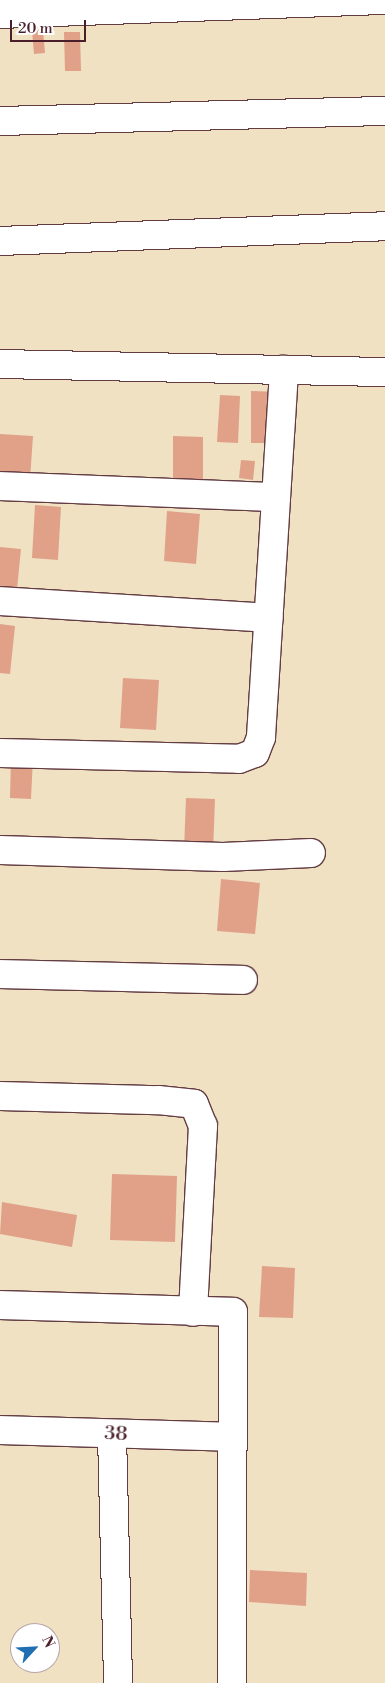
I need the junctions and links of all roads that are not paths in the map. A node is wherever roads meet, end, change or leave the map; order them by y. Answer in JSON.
{"nodes":[{"id":1,"x":385,"y":0,"type":"edge"},
{"id":2,"x":0,"y":14,"type":"edge"},
{"id":3,"x":385,"y":111,"type":"edge"},
{"id":4,"x":0,"y":120,"type":"edge"},
{"id":5,"x":385,"y":226,"type":"edge"},
{"id":6,"x":0,"y":241,"type":"edge"},
{"id":7,"x":0,"y":364,"type":"edge"},
{"id":8,"x":284,"y":370,"type":"junction"},
{"id":9,"x":385,"y":372,"type":"edge"},
{"id":10,"x":0,"y":486,"type":"edge"},
{"id":11,"x":276,"y":497,"type":"junction"},
{"id":12,"x":0,"y":601,"type":"edge"},
{"id":13,"x":268,"y":618,"type":"junction"},
{"id":14,"x":0,"y":753,"type":"edge"},
{"id":15,"x":0,"y":850,"type":"edge"},
{"id":16,"x":311,"y":853,"type":"dead end"},
{"id":17,"x":0,"y":974,"type":"edge"},
{"id":18,"x":243,"y":980,"type":"dead end"},
{"id":19,"x":0,"y":1096,"type":"edge"},
{"id":20,"x":0,"y":1305,"type":"edge"},
{"id":21,"x":193,"y":1312,"type":"junction"},
{"id":22,"x":0,"y":1430,"type":"edge"},
{"id":23,"x":112,"y":1434,"type":"junction"},
{"id":24,"x":232,"y":1437,"type":"junction"},
{"id":25,"x":118,"y":1683,"type":"edge"},
{"id":26,"x":232,"y":1683,"type":"edge"}],
"edges":[{"from":1,"to":2,"type":"street"},
{"from":3,"to":4,"type":"street"},
{"from":5,"to":6,"type":"street"},
{"from":7,"to":8,"type":"street"},
{"from":8,"to":9,"type":"street"},
{"from":8,"to":11,"type":"street"},
{"from":10,"to":11,"type":"street"},
{"from":11,"to":13,"type":"street"},
{"from":12,"to":13,"type":"street"},
{"from":13,"to":14,"type":"street"},
{"from":15,"to":16,"type":"street"},
{"from":17,"to":18,"type":"street"},
{"from":19,"to":21,"type":"street"},
{"from":20,"to":21,"type":"street"},
{"from":21,"to":24,"type":"street"},
{"from":22,"to":23,"type":"street","name":"38"},
{"from":23,"to":24,"type":"street","name":"38"},
{"from":23,"to":25,"type":"street"},
{"from":24,"to":26,"type":"street"}]}
